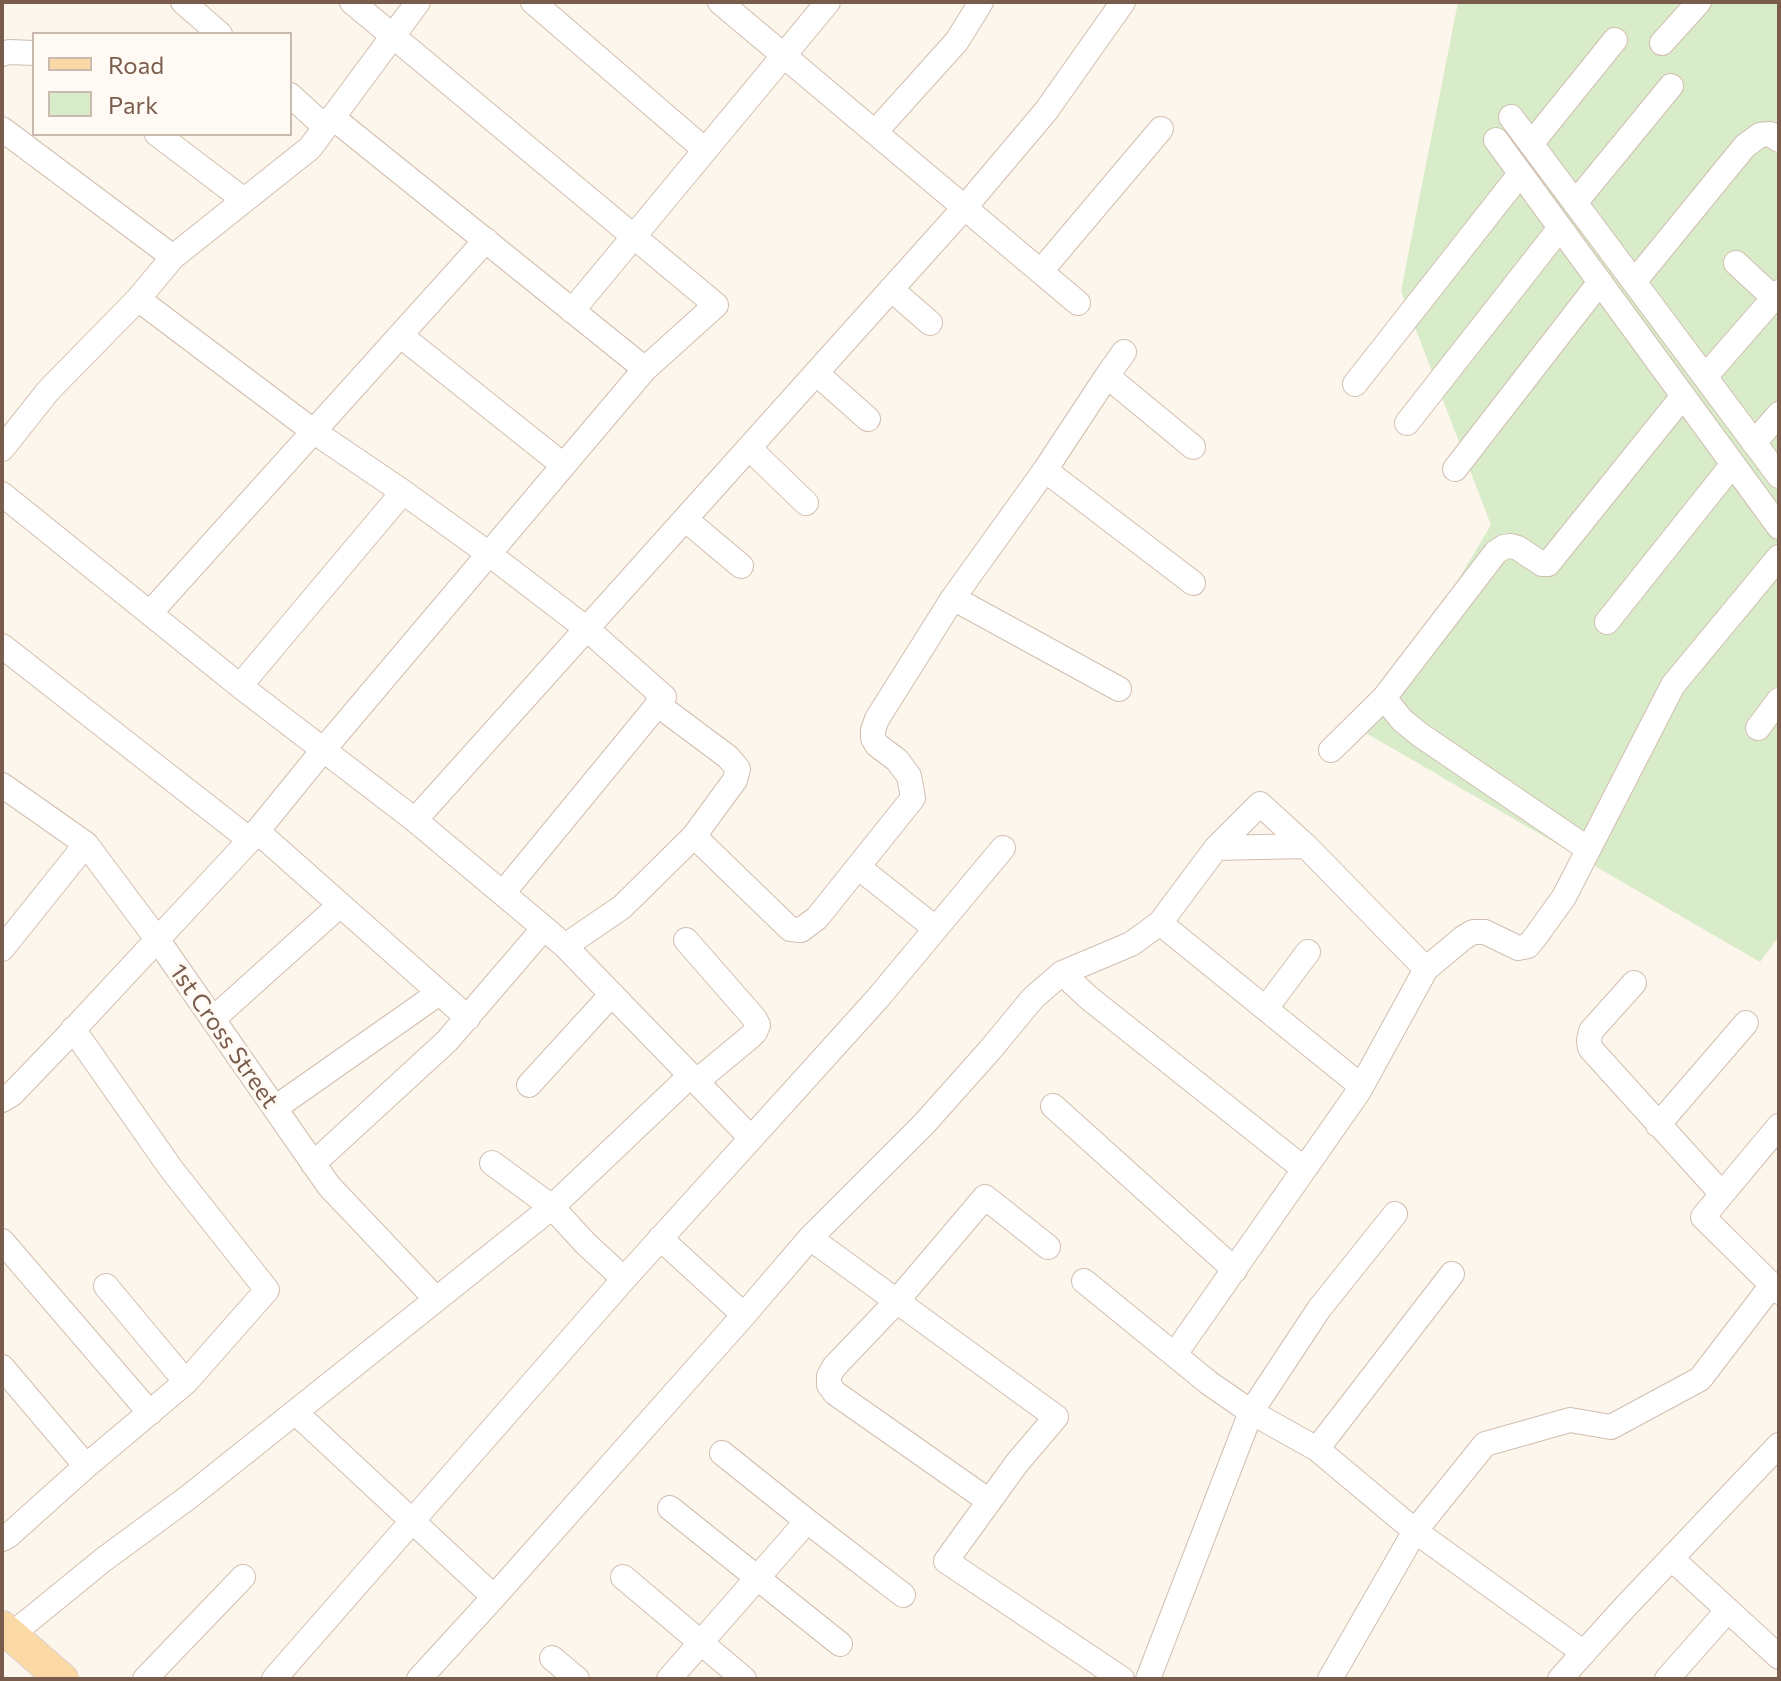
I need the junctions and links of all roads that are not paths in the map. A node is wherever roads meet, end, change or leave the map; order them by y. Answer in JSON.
{"nodes":[{"id":1,"x":183,"y":2,"type":"edge"},
{"id":2,"x":352,"y":2,"type":"edge"},
{"id":3,"x":418,"y":2,"type":"edge"},
{"id":4,"x":533,"y":2,"type":"edge"},
{"id":5,"x":720,"y":2,"type":"edge"},
{"id":6,"x":828,"y":2,"type":"edge"},
{"id":7,"x":981,"y":2,"type":"edge"},
{"id":8,"x":1699,"y":2,"type":"edge"},
{"id":9,"x":1119,"y":4,"type":"edge"},
{"id":10,"x":218,"y":32,"type":"edge"},
{"id":11,"x":393,"y":37,"type":"junction"},
{"id":12,"x":1615,"y":40,"type":"dead end"},
{"id":13,"x":1662,"y":43,"type":"dead end"},
{"id":14,"x":32,"y":53,"type":"edge"},
{"id":15,"x":2,"y":54,"type":"edge"},
{"id":16,"x":784,"y":54,"type":"junction"},
{"id":17,"x":1671,"y":86,"type":"dead end"},
{"id":18,"x":292,"y":96,"type":"edge"},
{"id":19,"x":1511,"y":117,"type":"dead end"},
{"id":20,"x":329,"y":122,"type":"junction"},
{"id":21,"x":2,"y":129,"type":"edge"},
{"id":22,"x":1161,"y":129,"type":"dead end"},
{"id":23,"x":876,"y":131,"type":"junction"},
{"id":24,"x":160,"y":136,"type":"edge"},
{"id":25,"x":1496,"y":140,"type":"dead end"},
{"id":26,"x":1779,"y":140,"type":"edge"},
{"id":27,"x":1531,"y":144,"type":"junction"},
{"id":28,"x":705,"y":150,"type":"junction"},
{"id":29,"x":1520,"y":174,"type":"junction"},
{"id":30,"x":244,"y":200,"type":"junction"},
{"id":31,"x":1575,"y":203,"type":"junction"},
{"id":32,"x":965,"y":207,"type":"junction"},
{"id":33,"x":1560,"y":228,"type":"junction"},
{"id":34,"x":634,"y":236,"type":"junction"},
{"id":35,"x":486,"y":240,"type":"junction"},
{"id":36,"x":173,"y":257,"type":"junction"},
{"id":37,"x":1736,"y":263,"type":"dead end"},
{"id":38,"x":1041,"y":271,"type":"junction"},
{"id":39,"x":1600,"y":282,"type":"junction"},
{"id":40,"x":1634,"y":282,"type":"junction"},
{"id":41,"x":891,"y":289,"type":"junction"},
{"id":42,"x":1776,"y":295,"type":"edge"},
{"id":43,"x":138,"y":299,"type":"junction"},
{"id":44,"x":1078,"y":303,"type":"dead end"},
{"id":45,"x":572,"y":311,"type":"junction"},
{"id":46,"x":930,"y":323,"type":"dead end"},
{"id":47,"x":400,"y":335,"type":"junction"},
{"id":48,"x":1124,"y":352,"type":"dead end"},
{"id":49,"x":645,"y":369,"type":"junction"},
{"id":50,"x":816,"y":373,"type":"junction"},
{"id":51,"x":1107,"y":376,"type":"junction"},
{"id":52,"x":1705,"y":377,"type":"junction"},
{"id":53,"x":1355,"y":384,"type":"dead end"},
{"id":54,"x":1683,"y":396,"type":"junction"},
{"id":55,"x":1720,"y":398,"type":"junction"},
{"id":56,"x":1779,"y":414,"type":"edge"},
{"id":57,"x":868,"y":419,"type":"dead end"},
{"id":58,"x":1702,"y":422,"type":"junction"},
{"id":59,"x":1407,"y":423,"type":"dead end"},
{"id":60,"x":313,"y":431,"type":"junction"},
{"id":61,"x":1754,"y":443,"type":"junction"},
{"id":62,"x":1193,"y":447,"type":"dead end"},
{"id":63,"x":749,"y":448,"type":"junction"},
{"id":64,"x":2,"y":449,"type":"edge"},
{"id":65,"x":1733,"y":464,"type":"junction"},
{"id":66,"x":563,"y":465,"type":"junction"},
{"id":67,"x":1455,"y":469,"type":"dead end"},
{"id":68,"x":1045,"y":470,"type":"junction"},
{"id":69,"x":1779,"y":476,"type":"edge"},
{"id":70,"x":403,"y":492,"type":"junction"},
{"id":71,"x":2,"y":494,"type":"edge"},
{"id":72,"x":806,"y":503,"type":"dead end"},
{"id":73,"x":685,"y":519,"type":"junction"},
{"id":74,"x":1779,"y":527,"type":"edge"},
{"id":75,"x":489,"y":554,"type":"junction"},
{"id":76,"x":1779,"y":557,"type":"edge"},
{"id":77,"x":741,"y":566,"type":"dead end"},
{"id":78,"x":1193,"y":583,"type":"dead end"},
{"id":79,"x":953,"y":598,"type":"junction"},
{"id":80,"x":150,"y":613,"type":"junction"},
{"id":81,"x":1607,"y":622,"type":"dead end"},
{"id":82,"x":587,"y":629,"type":"junction"},
{"id":83,"x":2,"y":646,"type":"edge"},
{"id":84,"x":240,"y":686,"type":"junction"},
{"id":85,"x":1119,"y":689,"type":"dead end"},
{"id":86,"x":1384,"y":698,"type":"junction"},
{"id":87,"x":1779,"y":700,"type":"edge"},
{"id":88,"x":657,"y":704,"type":"junction"},
{"id":89,"x":1758,"y":728,"type":"dead end"},
{"id":90,"x":324,"y":749,"type":"junction"},
{"id":91,"x":1331,"y":750,"type":"dead end"},
{"id":92,"x":2,"y":785,"type":"edge"},
{"id":93,"x":415,"y":820,"type":"junction"},
{"id":94,"x":254,"y":836,"type":"junction"},
{"id":95,"x":694,"y":836,"type":"junction"},
{"id":96,"x":86,"y":844,"type":"junction"},
{"id":97,"x":1306,"y":846,"type":"junction"},
{"id":98,"x":1003,"y":848,"type":"dead end"},
{"id":99,"x":1216,"y":848,"type":"junction"},
{"id":100,"x":1588,"y":849,"type":"junction"},
{"id":101,"x":858,"y":867,"type":"junction"},
{"id":102,"x":503,"y":893,"type":"junction"},
{"id":103,"x":340,"y":905,"type":"junction"},
{"id":104,"x":1160,"y":923,"type":"junction"},
{"id":105,"x":544,"y":928,"type":"junction"},
{"id":106,"x":935,"y":928,"type":"junction"},
{"id":107,"x":157,"y":939,"type":"junction"},
{"id":108,"x":686,"y":940,"type":"dead end"},
{"id":109,"x":565,"y":946,"type":"junction"},
{"id":110,"x":2,"y":949,"type":"edge"},
{"id":111,"x":1308,"y":952,"type":"dead end"},
{"id":112,"x":1426,"y":969,"type":"junction"},
{"id":113,"x":1062,"y":973,"type":"junction"},
{"id":114,"x":1634,"y":983,"type":"dead end"},
{"id":115,"x":439,"y":993,"type":"junction"},
{"id":116,"x":612,"y":994,"type":"junction"},
{"id":117,"x":1266,"y":1008,"type":"junction"},
{"id":118,"x":468,"y":1018,"type":"junction"},
{"id":119,"x":213,"y":1019,"type":"junction"},
{"id":120,"x":1746,"y":1023,"type":"dead end"},
{"id":121,"x":73,"y":1029,"type":"junction"},
{"id":122,"x":694,"y":1078,"type":"junction"},
{"id":123,"x":529,"y":1085,"type":"dead end"},
{"id":124,"x":1361,"y":1086,"type":"junction"},
{"id":125,"x":2,"y":1100,"type":"edge"},
{"id":126,"x":1053,"y":1106,"type":"dead end"},
{"id":127,"x":275,"y":1108,"type":"junction"},
{"id":128,"x":1658,"y":1125,"type":"junction"},
{"id":129,"x":1779,"y":1126,"type":"edge"},
{"id":130,"x":751,"y":1138,"type":"junction"},
{"id":131,"x":492,"y":1163,"type":"dead end"},
{"id":132,"x":313,"y":1164,"type":"junction"},
{"id":133,"x":1304,"y":1169,"type":"junction"},
{"id":134,"x":1722,"y":1194,"type":"junction"},
{"id":135,"x":552,"y":1207,"type":"junction"},
{"id":136,"x":1395,"y":1214,"type":"dead end"},
{"id":137,"x":660,"y":1238,"type":"junction"},
{"id":138,"x":810,"y":1238,"type":"junction"},
{"id":139,"x":2,"y":1241,"type":"edge"},
{"id":140,"x":1048,"y":1247,"type":"dead end"},
{"id":141,"x":1235,"y":1270,"type":"junction"},
{"id":142,"x":1452,"y":1274,"type":"dead end"},
{"id":143,"x":624,"y":1279,"type":"junction"},
{"id":144,"x":1084,"y":1281,"type":"dead end"},
{"id":145,"x":106,"y":1286,"type":"dead end"},
{"id":146,"x":1776,"y":1288,"type":"edge"},
{"id":147,"x":436,"y":1299,"type":"junction"},
{"id":148,"x":896,"y":1302,"type":"junction"},
{"id":149,"x":744,"y":1315,"type":"junction"},
{"id":150,"x":1175,"y":1354,"type":"junction"},
{"id":151,"x":2,"y":1367,"type":"edge"},
{"id":152,"x":186,"y":1382,"type":"junction"},
{"id":153,"x":295,"y":1412,"type":"junction"},
{"id":154,"x":1251,"y":1412,"type":"junction"},
{"id":155,"x":150,"y":1413,"type":"junction"},
{"id":156,"x":1779,"y":1445,"type":"edge"},
{"id":157,"x":1317,"y":1449,"type":"junction"},
{"id":158,"x":722,"y":1453,"type":"dead end"},
{"id":159,"x":86,"y":1466,"type":"junction"},
{"id":160,"x":989,"y":1501,"type":"junction"},
{"id":161,"x":670,"y":1508,"type":"dead end"},
{"id":162,"x":412,"y":1521,"type":"junction"},
{"id":163,"x":807,"y":1521,"type":"junction"},
{"id":164,"x":1415,"y":1531,"type":"junction"},
{"id":165,"x":2,"y":1539,"type":"edge"},
{"id":166,"x":1671,"y":1558,"type":"junction"},
{"id":167,"x":243,"y":1577,"type":"dead end"},
{"id":168,"x":623,"y":1577,"type":"dead end"},
{"id":169,"x":757,"y":1578,"type":"junction"},
{"id":170,"x":903,"y":1595,"type":"dead end"},
{"id":171,"x":494,"y":1597,"type":"junction"},
{"id":172,"x":1728,"y":1610,"type":"junction"},
{"id":173,"x":5,"y":1639,"type":"edge"},
{"id":174,"x":701,"y":1642,"type":"junction"},
{"id":175,"x":840,"y":1644,"type":"dead end"},
{"id":176,"x":1584,"y":1653,"type":"junction"},
{"id":177,"x":1779,"y":1657,"type":"edge"},
{"id":178,"x":552,"y":1658,"type":"dead end"},
{"id":179,"x":30,"y":1679,"type":"edge"},
{"id":180,"x":62,"y":1679,"type":"edge"},
{"id":181,"x":145,"y":1679,"type":"edge"},
{"id":182,"x":274,"y":1679,"type":"edge"},
{"id":183,"x":419,"y":1679,"type":"edge"},
{"id":184,"x":577,"y":1679,"type":"edge"},
{"id":185,"x":669,"y":1679,"type":"edge"},
{"id":186,"x":744,"y":1679,"type":"edge"},
{"id":187,"x":1122,"y":1679,"type":"edge"},
{"id":188,"x":1148,"y":1679,"type":"edge"},
{"id":189,"x":1330,"y":1679,"type":"edge"},
{"id":190,"x":1560,"y":1679,"type":"edge"},
{"id":191,"x":1667,"y":1679,"type":"edge"}],
"edges":[{"from":1,"to":10,"type":"street"},
{"from":2,"to":11,"type":"street"},
{"from":3,"to":11,"type":"street"},
{"from":4,"to":28,"type":"street"},
{"from":5,"to":16,"type":"street"},
{"from":6,"to":16,"type":"street"},
{"from":7,"to":23,"type":"street"},
{"from":8,"to":13,"type":"street"},
{"from":9,"to":32,"type":"street"},
{"from":11,"to":20,"type":"street"},
{"from":11,"to":34,"type":"street"},
{"from":12,"to":27,"type":"street"},
{"from":14,"to":15,"type":"street"},
{"from":16,"to":23,"type":"street"},
{"from":16,"to":28,"type":"street"},
{"from":17,"to":31,"type":"street"},
{"from":18,"to":20,"type":"street"},
{"from":19,"to":27,"type":"street"},
{"from":20,"to":30,"type":"street"},
{"from":20,"to":35,"type":"street"},
{"from":21,"to":36,"type":"street"},
{"from":22,"to":38,"type":"street"},
{"from":23,"to":32,"type":"street"},
{"from":24,"to":30,"type":"street"},
{"from":25,"to":29,"type":"street"},
{"from":26,"to":40,"type":"street"},
{"from":27,"to":31,"type":"street"},
{"from":28,"to":34,"type":"street"},
{"from":29,"to":33,"type":"street"},
{"from":29,"to":53,"type":"street"},
{"from":30,"to":36,"type":"street"},
{"from":31,"to":40,"type":"street"},
{"from":32,"to":38,"type":"street"},
{"from":32,"to":41,"type":"street"},
{"from":33,"to":39,"type":"street"},
{"from":33,"to":59,"type":"street"},
{"from":34,"to":45,"type":"street"},
{"from":34,"to":49,"type":"street"},
{"from":35,"to":45,"type":"street"},
{"from":35,"to":47,"type":"street"},
{"from":36,"to":43,"type":"street"},
{"from":37,"to":42,"type":"street"},
{"from":38,"to":44,"type":"street"},
{"from":39,"to":54,"type":"street"},
{"from":39,"to":67,"type":"street"},
{"from":40,"to":52,"type":"street"},
{"from":41,"to":46,"type":"street"},
{"from":41,"to":50,"type":"street"},
{"from":42,"to":52,"type":"street"},
{"from":43,"to":60,"type":"street"},
{"from":43,"to":64,"type":"street"},
{"from":45,"to":49,"type":"street"},
{"from":47,"to":60,"type":"street"},
{"from":47,"to":66,"type":"street"},
{"from":48,"to":51,"type":"street"},
{"from":49,"to":66,"type":"street"},
{"from":50,"to":57,"type":"street"},
{"from":50,"to":63,"type":"street"},
{"from":51,"to":62,"type":"street"},
{"from":51,"to":68,"type":"street"},
{"from":52,"to":55,"type":"street"},
{"from":54,"to":58,"type":"street"},
{"from":54,"to":86,"type":"street"},
{"from":55,"to":58,"type":"street"},
{"from":55,"to":61,"type":"street"},
{"from":56,"to":61,"type":"street"},
{"from":58,"to":65,"type":"street"},
{"from":60,"to":70,"type":"street"},
{"from":60,"to":80,"type":"street"},
{"from":61,"to":69,"type":"street"},
{"from":63,"to":72,"type":"street"},
{"from":63,"to":73,"type":"street"},
{"from":65,"to":74,"type":"street"},
{"from":65,"to":81,"type":"street"},
{"from":66,"to":75,"type":"street"},
{"from":68,"to":78,"type":"street"},
{"from":68,"to":79,"type":"street"},
{"from":70,"to":75,"type":"street"},
{"from":70,"to":84,"type":"street"},
{"from":71,"to":80,"type":"street"},
{"from":73,"to":77,"type":"street"},
{"from":73,"to":82,"type":"street"},
{"from":75,"to":82,"type":"street"},
{"from":75,"to":90,"type":"street"},
{"from":76,"to":100,"type":"street"},
{"from":79,"to":85,"type":"street"},
{"from":79,"to":101,"type":"street"},
{"from":80,"to":84,"type":"street"},
{"from":82,"to":88,"type":"street"},
{"from":82,"to":93,"type":"street"},
{"from":83,"to":94,"type":"street"},
{"from":84,"to":90,"type":"street"},
{"from":86,"to":91,"type":"street"},
{"from":86,"to":100,"type":"street"},
{"from":87,"to":89,"type":"street"},
{"from":88,"to":95,"type":"street"},
{"from":88,"to":102,"type":"street"},
{"from":90,"to":93,"type":"street"},
{"from":90,"to":94,"type":"street"},
{"from":92,"to":96,"type":"street","name":"1st Cross Street"},
{"from":93,"to":102,"type":"street"},
{"from":94,"to":103,"type":"street"},
{"from":94,"to":107,"type":"street"},
{"from":95,"to":101,"type":"street"},
{"from":95,"to":109,"type":"street"},
{"from":96,"to":107,"type":"street","name":"1st Cross Street"},
{"from":96,"to":110,"type":"street"},
{"from":97,"to":99,"type":"street"},
{"from":97,"to":99,"type":"street"},
{"from":97,"to":112,"type":"street"},
{"from":98,"to":106,"type":"street"},
{"from":99,"to":104,"type":"street"},
{"from":100,"to":112,"type":"street"},
{"from":101,"to":106,"type":"street"},
{"from":102,"to":105,"type":"street"},
{"from":103,"to":115,"type":"street"},
{"from":103,"to":119,"type":"street"},
{"from":104,"to":113,"type":"street"},
{"from":104,"to":117,"type":"street"},
{"from":105,"to":109,"type":"street"},
{"from":105,"to":118,"type":"street"},
{"from":106,"to":130,"type":"street"},
{"from":107,"to":119,"type":"street","name":"1st Cross Street"},
{"from":107,"to":121,"type":"street"},
{"from":108,"to":122,"type":"street"},
{"from":109,"to":116,"type":"street"},
{"from":111,"to":117,"type":"street"},
{"from":112,"to":124,"type":"street"},
{"from":113,"to":133,"type":"street"},
{"from":113,"to":138,"type":"street"},
{"from":114,"to":128,"type":"street"},
{"from":115,"to":118,"type":"street"},
{"from":115,"to":127,"type":"street"},
{"from":116,"to":122,"type":"street"},
{"from":116,"to":123,"type":"street"},
{"from":117,"to":124,"type":"street"},
{"from":118,"to":132,"type":"street"},
{"from":119,"to":127,"type":"street","name":"1st Cross Street"},
{"from":120,"to":128,"type":"street"},
{"from":121,"to":125,"type":"street"},
{"from":121,"to":152,"type":"street"},
{"from":122,"to":130,"type":"street"},
{"from":122,"to":135,"type":"street"},
{"from":124,"to":133,"type":"street"},
{"from":126,"to":141,"type":"street"},
{"from":127,"to":132,"type":"street","name":"1st Cross Street"},
{"from":128,"to":134,"type":"street"},
{"from":129,"to":134,"type":"street"},
{"from":130,"to":137,"type":"street"},
{"from":131,"to":135,"type":"street"},
{"from":132,"to":147,"type":"street","name":"1st Cross Street"},
{"from":133,"to":141,"type":"street"},
{"from":134,"to":146,"type":"street"},
{"from":135,"to":143,"type":"street"},
{"from":135,"to":147,"type":"street"},
{"from":136,"to":154,"type":"street"},
{"from":137,"to":143,"type":"street"},
{"from":137,"to":149,"type":"street"},
{"from":138,"to":148,"type":"street"},
{"from":138,"to":149,"type":"street"},
{"from":139,"to":155,"type":"street"},
{"from":140,"to":148,"type":"street"},
{"from":141,"to":150,"type":"street"},
{"from":142,"to":157,"type":"street"},
{"from":143,"to":162,"type":"street"},
{"from":144,"to":150,"type":"street"},
{"from":145,"to":152,"type":"street"},
{"from":146,"to":164,"type":"street"},
{"from":147,"to":153,"type":"street"},
{"from":148,"to":160,"type":"street"},
{"from":148,"to":160,"type":"street"},
{"from":149,"to":171,"type":"street"},
{"from":150,"to":154,"type":"street"},
{"from":151,"to":159,"type":"street"},
{"from":152,"to":155,"type":"street"},
{"from":153,"to":162,"type":"street"},
{"from":153,"to":173,"type":"street"},
{"from":154,"to":157,"type":"street"},
{"from":154,"to":188,"type":"street"},
{"from":155,"to":159,"type":"street"},
{"from":156,"to":166,"type":"street"},
{"from":157,"to":164,"type":"street"},
{"from":158,"to":163,"type":"street"},
{"from":159,"to":165,"type":"street"},
{"from":160,"to":187,"type":"street"},
{"from":161,"to":169,"type":"street"},
{"from":162,"to":171,"type":"street"},
{"from":162,"to":182,"type":"street"},
{"from":163,"to":169,"type":"street"},
{"from":163,"to":170,"type":"street"},
{"from":164,"to":176,"type":"street"},
{"from":164,"to":189,"type":"street"},
{"from":166,"to":172,"type":"street"},
{"from":166,"to":176,"type":"street"},
{"from":167,"to":181,"type":"street"},
{"from":168,"to":174,"type":"street"},
{"from":169,"to":174,"type":"street"},
{"from":169,"to":175,"type":"street"},
{"from":171,"to":183,"type":"street"},
{"from":172,"to":177,"type":"street"},
{"from":172,"to":191,"type":"street"},
{"from":173,"to":179,"type":"main road"},
{"from":173,"to":180,"type":"main road"},
{"from":174,"to":185,"type":"street"},
{"from":174,"to":186,"type":"street"},
{"from":176,"to":190,"type":"street"},
{"from":178,"to":184,"type":"street"}]}
